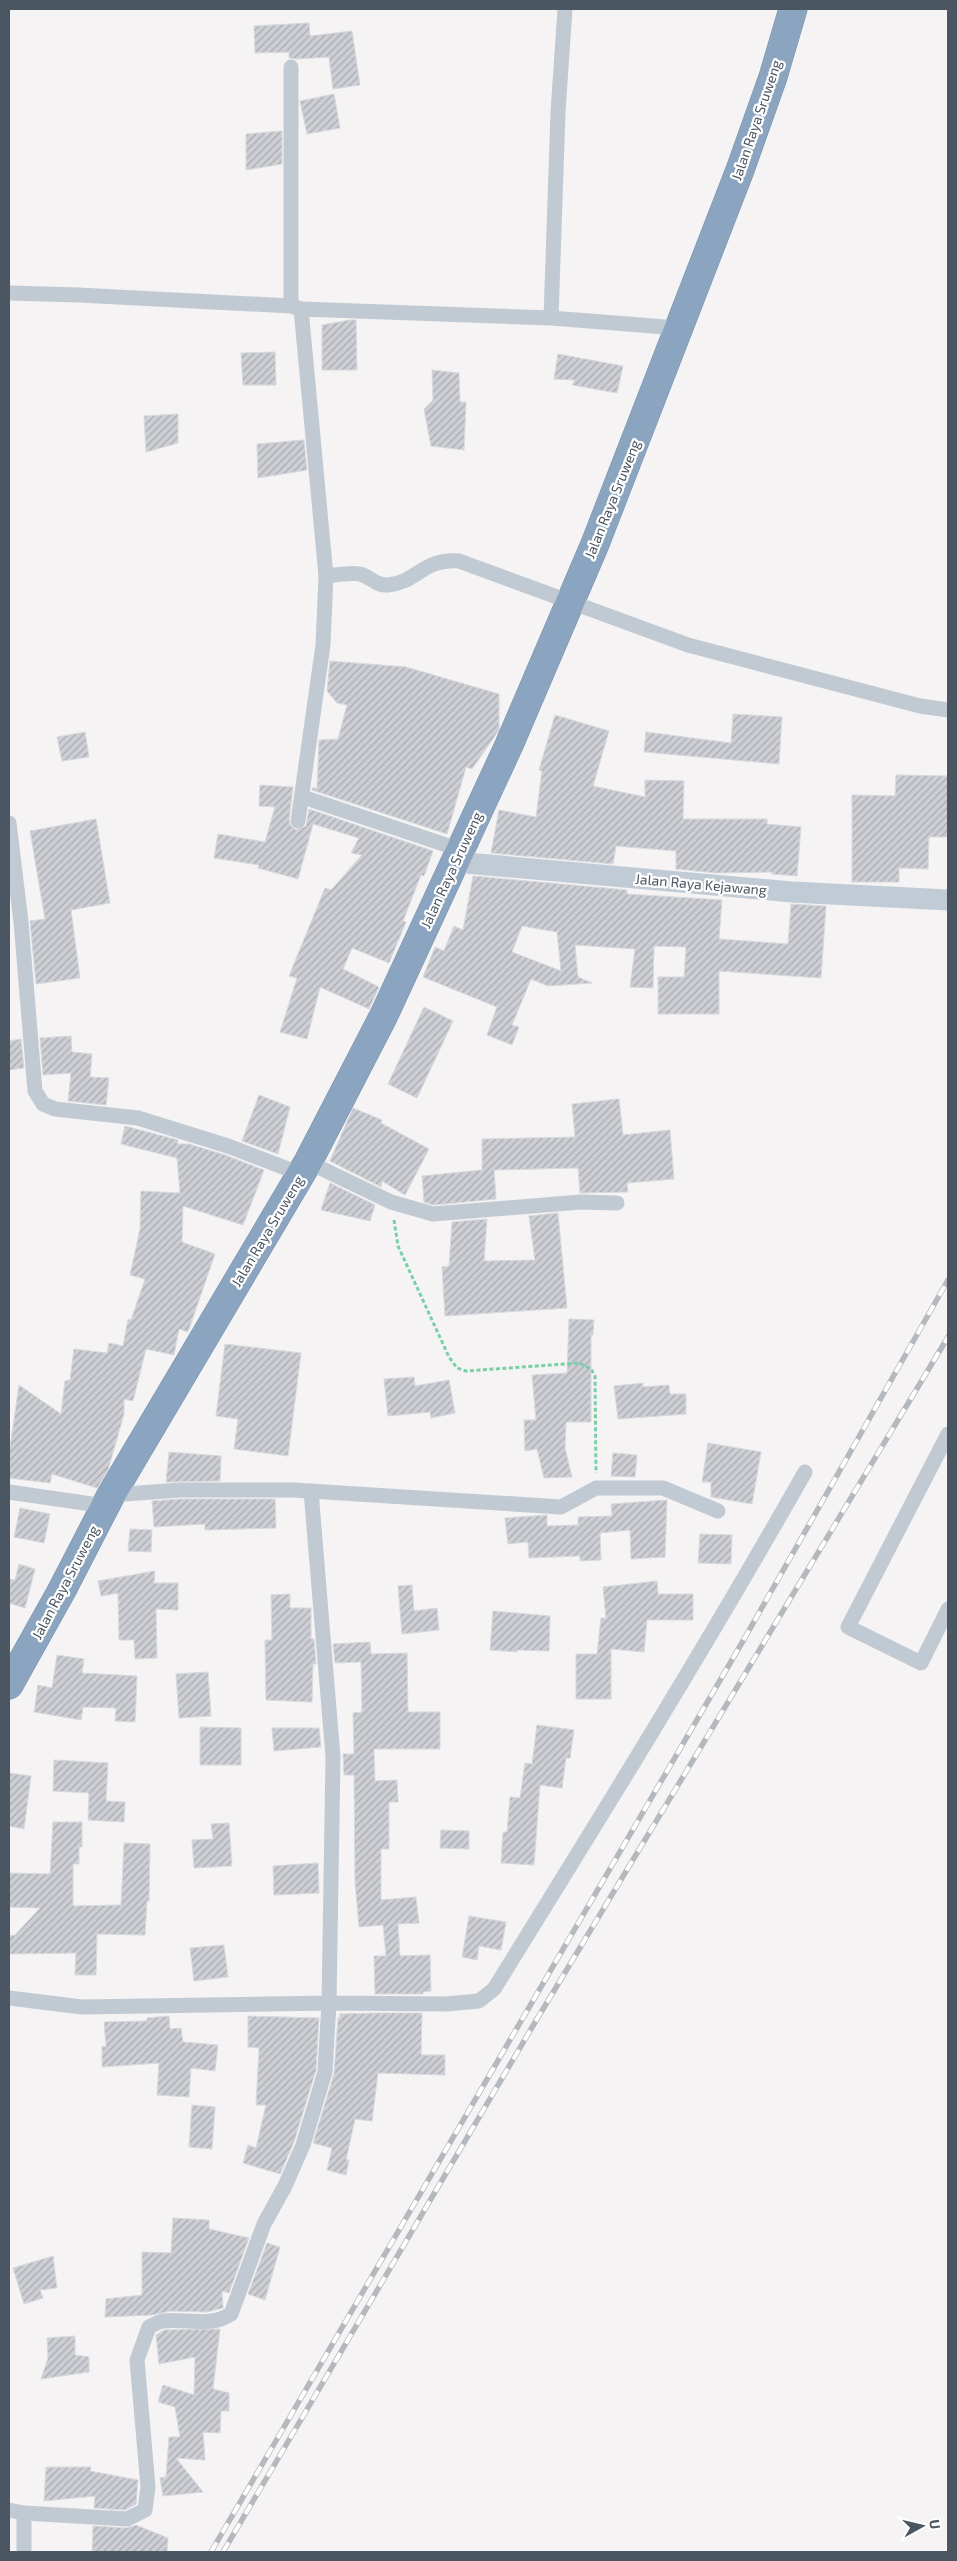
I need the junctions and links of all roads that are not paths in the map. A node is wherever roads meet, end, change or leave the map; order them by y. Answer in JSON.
{"nodes":[{"id":1,"x":565,"y":9,"type":"edge"},
{"id":2,"x":793,"y":9,"type":"edge"},
{"id":3,"x":291,"y":67,"type":"dead end"},
{"id":4,"x":9,"y":294,"type":"edge"},
{"id":5,"x":296,"y":307,"type":"junction"},
{"id":6,"x":551,"y":318,"type":"junction"},
{"id":7,"x":678,"y":328,"type":"junction"},
{"id":8,"x":326,"y":576,"type":"junction"},
{"id":9,"x":570,"y":603,"type":"junction"},
{"id":10,"x":948,"y":710,"type":"edge"},
{"id":11,"x":303,"y":797,"type":"junction"},
{"id":12,"x":298,"y":821,"type":"dead end"},
{"id":13,"x":9,"y":823,"type":"edge"},
{"id":14,"x":458,"y":856,"type":"junction"},
{"id":15,"x":948,"y":900,"type":"edge"},
{"id":16,"x":304,"y":1168,"type":"junction"},
{"id":17,"x":618,"y":1203,"type":"dead end"},
{"id":18,"x":948,"y":1434,"type":"edge"},
{"id":19,"x":805,"y":1472,"type":"dead end"},
{"id":20,"x":311,"y":1491,"type":"junction"},
{"id":21,"x":9,"y":1492,"type":"edge"},
{"id":22,"x":108,"y":1500,"type":"junction"},
{"id":23,"x":718,"y":1511,"type":"dead end"},
{"id":24,"x":948,"y":1609,"type":"edge"},
{"id":25,"x":9,"y":1685,"type":"edge"},
{"id":26,"x":9,"y":1998,"type":"edge"},
{"id":27,"x":329,"y":2003,"type":"junction"},
{"id":28,"x":9,"y":2510,"type":"edge"},
{"id":29,"x":24,"y":2513,"type":"junction"},
{"id":30,"x":24,"y":2552,"type":"edge"}],
"edges":[{"from":1,"to":6,"type":"street"},
{"from":2,"to":7,"type":"highway","name":"Jalan Raya Sruweng"},
{"from":3,"to":5,"type":"street"},
{"from":4,"to":5,"type":"street"},
{"from":5,"to":6,"type":"street"},
{"from":5,"to":8,"type":"street"},
{"from":6,"to":7,"type":"street"},
{"from":7,"to":9,"type":"highway","name":"Jalan Raya Sruweng"},
{"from":8,"to":9,"type":"street"},
{"from":8,"to":11,"type":"street"},
{"from":9,"to":10,"type":"street"},
{"from":9,"to":14,"type":"highway","name":"Jalan Raya Sruweng"},
{"from":11,"to":12,"type":"street"},
{"from":11,"to":14,"type":"street"},
{"from":13,"to":16,"type":"street"},
{"from":14,"to":15,"type":"street","name":"Jalan Raya Kejawang"},
{"from":14,"to":16,"type":"highway","name":"Jalan Raya Sruweng"},
{"from":16,"to":17,"type":"street"},
{"from":16,"to":22,"type":"highway","name":"Jalan Raya Sruweng"},
{"from":18,"to":24,"type":"street"},
{"from":19,"to":27,"type":"street"},
{"from":20,"to":22,"type":"street"},
{"from":20,"to":23,"type":"street"},
{"from":20,"to":27,"type":"street"},
{"from":21,"to":22,"type":"street"},
{"from":22,"to":25,"type":"highway","name":"Jalan Raya Sruweng"},
{"from":26,"to":27,"type":"street"},
{"from":27,"to":29,"type":"street"},
{"from":28,"to":29,"type":"street"},
{"from":29,"to":30,"type":"street"}]}
